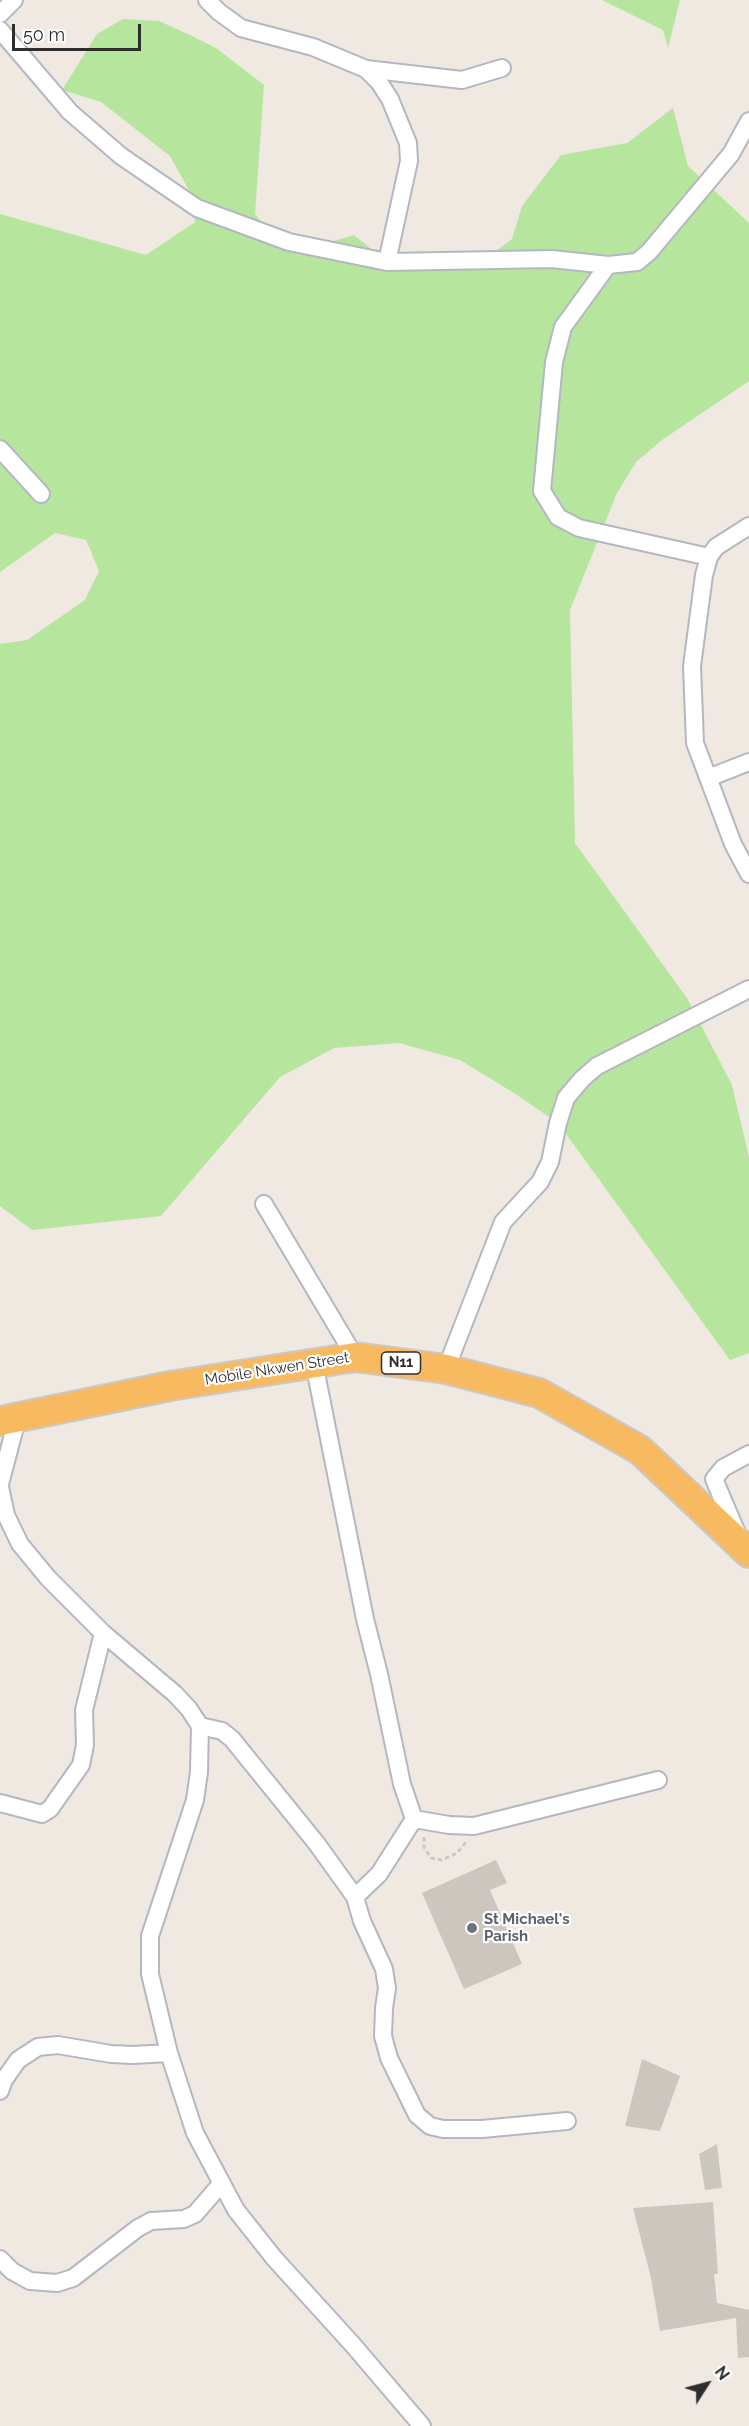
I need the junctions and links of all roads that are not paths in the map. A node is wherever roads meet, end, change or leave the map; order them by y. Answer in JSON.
{"nodes":[{"id":1,"x":14,"y":0,"type":"edge"},
{"id":2,"x":207,"y":0,"type":"edge"},
{"id":3,"x":0,"y":14,"type":"edge"},
{"id":4,"x":0,"y":30,"type":"edge"},
{"id":5,"x":502,"y":68,"type":"dead end"},
{"id":6,"x":366,"y":69,"type":"junction"},
{"id":7,"x":749,"y":121,"type":"edge"},
{"id":8,"x":387,"y":262,"type":"junction"},
{"id":9,"x":608,"y":265,"type":"junction"},
{"id":10,"x":0,"y":449,"type":"edge"},
{"id":11,"x":41,"y":494,"type":"dead end"},
{"id":12,"x":749,"y":525,"type":"edge"},
{"id":13,"x":709,"y":557,"type":"junction"},
{"id":14,"x":749,"y":762,"type":"edge"},
{"id":15,"x":708,"y":778,"type":"junction"},
{"id":16,"x":749,"y":874,"type":"edge"},
{"id":17,"x":749,"y":989,"type":"edge"},
{"id":18,"x":264,"y":1204,"type":"dead end"},
{"id":19,"x":356,"y":1357,"type":"junction"},
{"id":20,"x":314,"y":1363,"type":"junction"},
{"id":21,"x":446,"y":1370,"type":"junction"},
{"id":22,"x":9,"y":1419,"type":"edge"},
{"id":23,"x":749,"y":1454,"type":"edge"},
{"id":24,"x":0,"y":1486,"type":"edge"},
{"id":25,"x":746,"y":1549,"type":"edge"},
{"id":26,"x":103,"y":1633,"type":"junction"},
{"id":27,"x":200,"y":1726,"type":"junction"},
{"id":28,"x":657,"y":1780,"type":"dead end"},
{"id":29,"x":0,"y":1803,"type":"edge"},
{"id":30,"x":419,"y":1820,"type":"junction"},
{"id":31,"x":355,"y":1897,"type":"junction"},
{"id":32,"x":169,"y":2053,"type":"junction"},
{"id":33,"x":0,"y":2091,"type":"edge"},
{"id":34,"x":567,"y":2121,"type":"dead end"},
{"id":35,"x":221,"y":2184,"type":"junction"},
{"id":36,"x":0,"y":2259,"type":"edge"},
{"id":37,"x":422,"y":2426,"type":"edge"}],
"edges":[{"from":1,"to":3,"type":"street"},
{"from":2,"to":6,"type":"street"},
{"from":4,"to":8,"type":"street"},
{"from":5,"to":6,"type":"street"},
{"from":6,"to":8,"type":"street"},
{"from":7,"to":9,"type":"street"},
{"from":8,"to":9,"type":"street"},
{"from":9,"to":13,"type":"street"},
{"from":10,"to":11,"type":"street"},
{"from":12,"to":13,"type":"street"},
{"from":13,"to":15,"type":"street"},
{"from":14,"to":15,"type":"street"},
{"from":15,"to":16,"type":"street"},
{"from":17,"to":21,"type":"street"},
{"from":18,"to":19,"type":"street"},
{"from":19,"to":20,"type":"highway","name":"Mobile Nkwen Street","number":"N11"},
{"from":19,"to":21,"type":"highway","name":"Mobile Nkwen Street","number":"N11"},
{"from":20,"to":22,"type":"highway","name":"Mobile Nkwen Street","number":"N11"},
{"from":20,"to":30,"type":"street"},
{"from":21,"to":25,"type":"highway","name":"Mobile Nkwen Street","number":"N11"},
{"from":22,"to":24,"type":"street"},
{"from":23,"to":25,"type":"street"},
{"from":24,"to":26,"type":"street"},
{"from":26,"to":27,"type":"street"},
{"from":26,"to":29,"type":"street"},
{"from":27,"to":31,"type":"street"},
{"from":27,"to":32,"type":"street"},
{"from":28,"to":30,"type":"street"},
{"from":30,"to":31,"type":"street"},
{"from":31,"to":34,"type":"street"},
{"from":32,"to":33,"type":"street"},
{"from":32,"to":35,"type":"street"},
{"from":35,"to":36,"type":"street"},
{"from":35,"to":37,"type":"street"}]}
